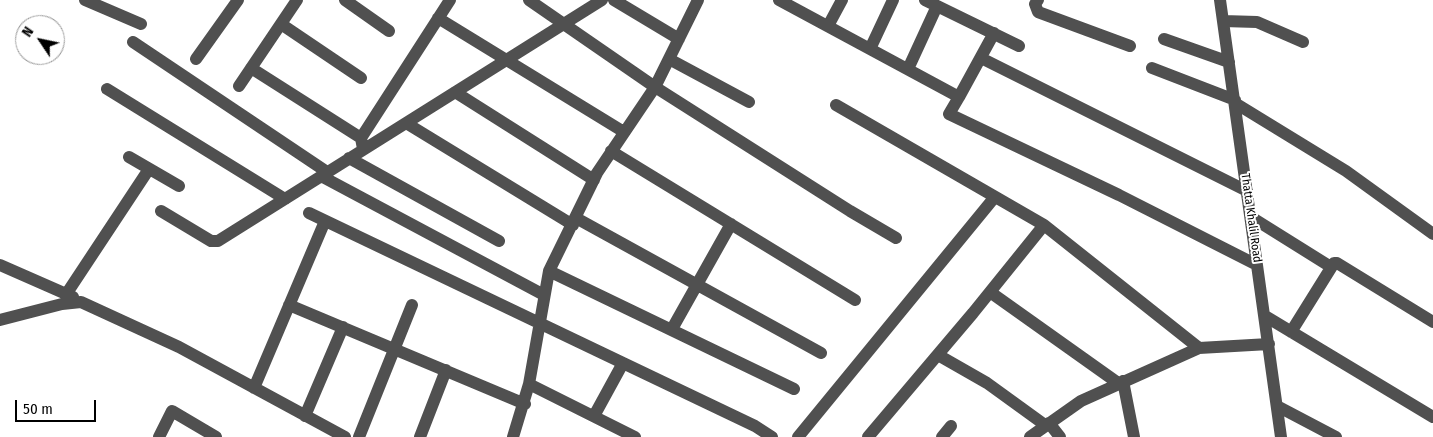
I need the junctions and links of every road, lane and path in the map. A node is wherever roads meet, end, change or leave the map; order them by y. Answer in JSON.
{"nodes":[{"id":1,"x":85,"y":0,"type":"edge"},
{"id":2,"x":238,"y":0,"type":"edge"},
{"id":3,"x":297,"y":0,"type":"edge"},
{"id":4,"x":345,"y":0,"type":"edge"},
{"id":5,"x":450,"y":0,"type":"edge"},
{"id":6,"x":529,"y":0,"type":"edge"},
{"id":7,"x":602,"y":0,"type":"edge"},
{"id":8,"x":614,"y":0,"type":"edge"},
{"id":9,"x":698,"y":0,"type":"edge"},
{"id":10,"x":779,"y":0,"type":"edge"},
{"id":11,"x":842,"y":0,"type":"edge"},
{"id":12,"x":893,"y":0,"type":"edge"},
{"id":13,"x":925,"y":0,"type":"edge"},
{"id":14,"x":1220,"y":0,"type":"edge"},
{"id":15,"x":1034,"y":1,"type":"edge"},
{"id":16,"x":937,"y":6,"type":"junction"},
{"id":17,"x":438,"y":18,"type":"junction"},
{"id":18,"x":1223,"y":21,"type":"junction"},
{"id":19,"x":141,"y":24,"type":"dead end"},
{"id":20,"x":281,"y":24,"type":"junction"},
{"id":21,"x":562,"y":24,"type":"junction"},
{"id":22,"x":828,"y":26,"type":"junction"},
{"id":23,"x":389,"y":31,"type":"dead end"},
{"id":24,"x":994,"y":33,"type":"junction"},
{"id":25,"x":679,"y":39,"type":"junction"},
{"id":26,"x":1164,"y":39,"type":"dead end"},
{"id":27,"x":133,"y":42,"type":"dead end"},
{"id":28,"x":1303,"y":42,"type":"dead end"},
{"id":29,"x":1019,"y":46,"type":"dead end"},
{"id":30,"x":1130,"y":46,"type":"dead end"},
{"id":31,"x":870,"y":49,"type":"junction"},
{"id":32,"x":981,"y":58,"type":"junction"},
{"id":33,"x":196,"y":59,"type":"dead end"},
{"id":34,"x":669,"y":59,"type":"junction"},
{"id":35,"x":505,"y":60,"type":"junction"},
{"id":36,"x":1229,"y":62,"type":"junction"},
{"id":37,"x":251,"y":68,"type":"junction"},
{"id":38,"x":1152,"y":68,"type":"dead end"},
{"id":39,"x":908,"y":69,"type":"junction"},
{"id":40,"x":361,"y":78,"type":"dead end"},
{"id":41,"x":239,"y":86,"type":"dead end"},
{"id":42,"x":655,"y":87,"type":"junction"},
{"id":43,"x":107,"y":89,"type":"dead end"},
{"id":44,"x":454,"y":92,"type":"junction"},
{"id":45,"x":959,"y":96,"type":"junction"},
{"id":46,"x":749,"y":102,"type":"dead end"},
{"id":47,"x":1235,"y":102,"type":"junction"},
{"id":48,"x":836,"y":105,"type":"dead end"},
{"id":49,"x":406,"y":123,"type":"junction"},
{"id":50,"x":624,"y":132,"type":"junction"},
{"id":51,"x":362,"y":144,"type":"junction"},
{"id":52,"x":612,"y":151,"type":"junction"},
{"id":53,"x":129,"y":157,"type":"dead end"},
{"id":54,"x":350,"y":158,"type":"junction"},
{"id":55,"x":149,"y":169,"type":"junction"},
{"id":56,"x":324,"y":174,"type":"junction"},
{"id":57,"x":594,"y":180,"type":"junction"},
{"id":58,"x":179,"y":186,"type":"dead end"},
{"id":59,"x":1247,"y":191,"type":"junction"},
{"id":60,"x":994,"y":198,"type":"junction"},
{"id":61,"x":285,"y":199,"type":"junction"},
{"id":62,"x":161,"y":211,"type":"dead end"},
{"id":63,"x":309,"y":213,"type":"dead end"},
{"id":64,"x":1251,"y":217,"type":"junction"},
{"id":65,"x":326,"y":221,"type":"junction"},
{"id":66,"x":574,"y":221,"type":"junction"},
{"id":67,"x":731,"y":224,"type":"junction"},
{"id":68,"x":1044,"y":225,"type":"junction"},
{"id":69,"x":1433,"y":234,"type":"edge"},
{"id":70,"x":896,"y":238,"type":"dead end"},
{"id":71,"x":499,"y":241,"type":"dead end"},
{"id":72,"x":0,"y":265,"type":"edge"},
{"id":73,"x":1257,"y":265,"type":"junction"},
{"id":74,"x":1331,"y":267,"type":"junction"},
{"id":75,"x":549,"y":271,"type":"junction"},
{"id":76,"x":698,"y":285,"type":"junction"},
{"id":77,"x":990,"y":292,"type":"junction"},
{"id":78,"x":67,"y":293,"type":"junction"},
{"id":79,"x":544,"y":295,"type":"junction"},
{"id":80,"x":856,"y":300,"type":"dead end"},
{"id":81,"x":81,"y":302,"type":"junction"},
{"id":82,"x":289,"y":305,"type":"junction"},
{"id":83,"x":412,"y":305,"type":"dead end"},
{"id":84,"x":1264,"y":316,"type":"junction"},
{"id":85,"x":0,"y":320,"type":"edge"},
{"id":86,"x":539,"y":322,"type":"junction"},
{"id":87,"x":1433,"y":322,"type":"edge"},
{"id":88,"x":343,"y":327,"type":"junction"},
{"id":89,"x":672,"y":329,"type":"junction"},
{"id":90,"x":1291,"y":332,"type":"junction"},
{"id":91,"x":1268,"y":344,"type":"junction"},
{"id":92,"x":1199,"y":348,"type":"junction"},
{"id":93,"x":395,"y":349,"type":"junction"},
{"id":94,"x":821,"y":353,"type":"dead end"},
{"id":95,"x":938,"y":355,"type":"junction"},
{"id":96,"x":623,"y":363,"type":"junction"},
{"id":97,"x":446,"y":370,"type":"junction"},
{"id":98,"x":1121,"y":382,"type":"junction"},
{"id":99,"x":529,"y":384,"type":"junction"},
{"id":100,"x":254,"y":388,"type":"junction"},
{"id":101,"x":794,"y":390,"type":"dead end"},
{"id":102,"x":525,"y":404,"type":"junction"},
{"id":103,"x":1277,"y":406,"type":"junction"},
{"id":104,"x":305,"y":416,"type":"junction"},
{"id":105,"x":594,"y":416,"type":"junction"},
{"id":106,"x":1433,"y":417,"type":"edge"},
{"id":107,"x":1047,"y":424,"type":"junction"},
{"id":108,"x":951,"y":426,"type":"dead end"},
{"id":109,"x":159,"y":437,"type":"edge"},
{"id":110,"x":216,"y":437,"type":"edge"},
{"id":111,"x":345,"y":437,"type":"edge"},
{"id":112,"x":359,"y":437,"type":"edge"},
{"id":113,"x":420,"y":437,"type":"edge"},
{"id":114,"x":513,"y":437,"type":"edge"},
{"id":115,"x":634,"y":437,"type":"edge"},
{"id":116,"x":772,"y":437,"type":"edge"},
{"id":117,"x":798,"y":437,"type":"edge"},
{"id":118,"x":868,"y":437,"type":"edge"},
{"id":119,"x":942,"y":437,"type":"edge"},
{"id":120,"x":1030,"y":437,"type":"edge"},
{"id":121,"x":1060,"y":437,"type":"edge"},
{"id":122,"x":1134,"y":437,"type":"edge"},
{"id":123,"x":1281,"y":437,"type":"edge"},
{"id":124,"x":1336,"y":437,"type":"edge"}],
"edges":[{"from":1,"to":19,"type":"street"},
{"from":2,"to":33,"type":"street"},
{"from":3,"to":20,"type":"street"},
{"from":4,"to":23,"type":"street"},
{"from":5,"to":17,"type":"street"},
{"from":6,"to":21,"type":"street"},
{"from":7,"to":21,"type":"street"},
{"from":8,"to":25,"type":"street"},
{"from":9,"to":25,"type":"street"},
{"from":10,"to":22,"type":"street"},
{"from":11,"to":22,"type":"street"},
{"from":12,"to":31,"type":"street"},
{"from":13,"to":16,"type":"street"},
{"from":14,"to":18,"type":"street","name":"Thatta Khalil Road"},
{"from":15,"to":30,"type":"street"},
{"from":16,"to":24,"type":"street"},
{"from":16,"to":39,"type":"street"},
{"from":17,"to":35,"type":"street"},
{"from":17,"to":51,"type":"street"},
{"from":18,"to":28,"type":"street"},
{"from":18,"to":36,"type":"street","name":"Thatta Khalil Road"},
{"from":20,"to":37,"type":"street"},
{"from":20,"to":40,"type":"street"},
{"from":21,"to":35,"type":"street"},
{"from":21,"to":42,"type":"street"},
{"from":22,"to":31,"type":"street"},
{"from":24,"to":29,"type":"street"},
{"from":24,"to":32,"type":"street"},
{"from":25,"to":34,"type":"street"},
{"from":26,"to":36,"type":"street"},
{"from":27,"to":56,"type":"street"},
{"from":31,"to":39,"type":"street"},
{"from":32,"to":45,"type":"street"},
{"from":32,"to":59,"type":"street"},
{"from":34,"to":42,"type":"street"},
{"from":34,"to":46,"type":"street"},
{"from":35,"to":44,"type":"street"},
{"from":35,"to":50,"type":"street"},
{"from":36,"to":47,"type":"street","name":"Thatta Khalil Road"},
{"from":37,"to":41,"type":"street"},
{"from":37,"to":51,"type":"street"},
{"from":38,"to":47,"type":"street"},
{"from":39,"to":45,"type":"street"},
{"from":42,"to":50,"type":"street"},
{"from":42,"to":70,"type":"street"},
{"from":43,"to":61,"type":"street"},
{"from":44,"to":49,"type":"street"},
{"from":44,"to":57,"type":"street"},
{"from":45,"to":73,"type":"street"},
{"from":47,"to":59,"type":"street","name":"Thatta Khalil Road"},
{"from":47,"to":69,"type":"street"},
{"from":48,"to":60,"type":"street"},
{"from":49,"to":51,"type":"street"},
{"from":49,"to":66,"type":"street"},
{"from":50,"to":52,"type":"street"},
{"from":51,"to":54,"type":"street"},
{"from":52,"to":57,"type":"street"},
{"from":52,"to":67,"type":"street"},
{"from":53,"to":55,"type":"street"},
{"from":54,"to":56,"type":"street"},
{"from":54,"to":71,"type":"street"},
{"from":55,"to":58,"type":"street"},
{"from":55,"to":78,"type":"street"},
{"from":56,"to":61,"type":"street"},
{"from":56,"to":79,"type":"street"},
{"from":57,"to":66,"type":"street"},
{"from":59,"to":64,"type":"street","name":"Thatta Khalil Road"},
{"from":60,"to":68,"type":"street"},
{"from":60,"to":117,"type":"street"},
{"from":61,"to":62,"type":"street"},
{"from":63,"to":65,"type":"street"},
{"from":64,"to":73,"type":"street","name":"Thatta Khalil Road"},
{"from":64,"to":74,"type":"street"},
{"from":65,"to":82,"type":"street"},
{"from":65,"to":86,"type":"street"},
{"from":66,"to":75,"type":"street"},
{"from":66,"to":76,"type":"street"},
{"from":67,"to":76,"type":"street"},
{"from":67,"to":80,"type":"street"},
{"from":68,"to":77,"type":"street"},
{"from":68,"to":92,"type":"street"},
{"from":72,"to":78,"type":"street"},
{"from":73,"to":84,"type":"street","name":"Thatta Khalil Road"},
{"from":74,"to":87,"type":"street"},
{"from":74,"to":90,"type":"street"},
{"from":75,"to":79,"type":"street"},
{"from":75,"to":89,"type":"street"},
{"from":76,"to":89,"type":"street"},
{"from":76,"to":94,"type":"street"},
{"from":77,"to":95,"type":"street"},
{"from":77,"to":98,"type":"street"},
{"from":78,"to":81,"type":"street"},
{"from":79,"to":86,"type":"street"},
{"from":81,"to":85,"type":"street"},
{"from":81,"to":100,"type":"street"},
{"from":82,"to":88,"type":"street"},
{"from":82,"to":100,"type":"street"},
{"from":83,"to":93,"type":"street"},
{"from":84,"to":90,"type":"street"},
{"from":84,"to":91,"type":"street","name":"Thatta Khalil Road"},
{"from":86,"to":96,"type":"street"},
{"from":86,"to":99,"type":"street"},
{"from":88,"to":93,"type":"street"},
{"from":88,"to":104,"type":"street"},
{"from":89,"to":101,"type":"street"},
{"from":90,"to":106,"type":"street"},
{"from":91,"to":92,"type":"street"},
{"from":91,"to":103,"type":"street","name":"Thatta Khalil Road"},
{"from":92,"to":98,"type":"street"},
{"from":93,"to":97,"type":"street"},
{"from":93,"to":112,"type":"street"},
{"from":95,"to":107,"type":"street"},
{"from":95,"to":118,"type":"street"},
{"from":96,"to":105,"type":"street"},
{"from":96,"to":116,"type":"street"},
{"from":97,"to":102,"type":"street"},
{"from":97,"to":113,"type":"street"},
{"from":98,"to":107,"type":"street"},
{"from":98,"to":122,"type":"street"},
{"from":99,"to":102,"type":"street"},
{"from":99,"to":105,"type":"street"},
{"from":100,"to":104,"type":"street"},
{"from":102,"to":114,"type":"street"},
{"from":103,"to":123,"type":"street","name":"Thatta Khalil Road"},
{"from":103,"to":124,"type":"street"},
{"from":104,"to":111,"type":"street"},
{"from":105,"to":115,"type":"street"},
{"from":107,"to":120,"type":"street"},
{"from":107,"to":121,"type":"street"},
{"from":108,"to":119,"type":"street"},
{"from":109,"to":110,"type":"street"}]}
